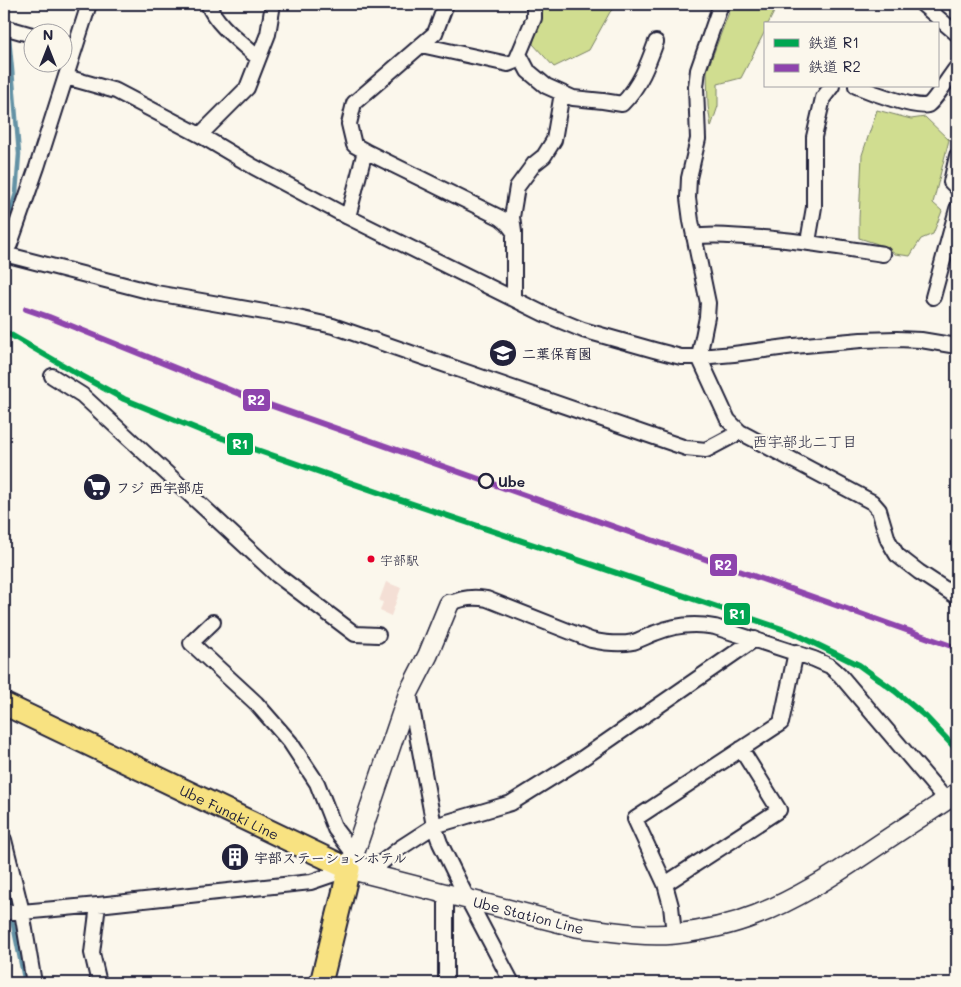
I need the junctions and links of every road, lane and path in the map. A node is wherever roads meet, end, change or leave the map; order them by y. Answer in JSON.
{"nodes":[{"id":1,"x":89,"y":4,"type":"edge"},
{"id":2,"x":208,"y":4,"type":"edge"},
{"id":3,"x":273,"y":4,"type":"edge"},
{"id":4,"x":446,"y":4,"type":"edge"},
{"id":5,"x":534,"y":4,"type":"edge"},
{"id":6,"x":721,"y":4,"type":"edge"},
{"id":7,"x":922,"y":4,"type":"edge"},
{"id":8,"x":4,"y":27,"type":"edge"},
{"id":9,"x":22,"y":32,"type":"edge"},
{"id":10,"x":957,"y":34,"type":"edge"},
{"id":11,"x":72,"y":40,"type":"edge"},
{"id":12,"x":656,"y":42,"type":"dead end"},
{"id":13,"x":421,"y":45,"type":"junction"},
{"id":14,"x":519,"y":54,"type":"junction"},
{"id":15,"x":258,"y":58,"type":"junction"},
{"id":16,"x":957,"y":67,"type":"edge"},
{"id":17,"x":66,"y":72,"type":"edge"},
{"id":18,"x":66,"y":77,"type":"junction"},
{"id":19,"x":830,"y":88,"type":"edge"},
{"id":20,"x":862,"y":88,"type":"edge"},
{"id":21,"x":562,"y":93,"type":"junction"},
{"id":22,"x":200,"y":134,"type":"junction"},
{"id":23,"x":365,"y":151,"type":"junction"},
{"id":24,"x":957,"y":156,"type":"edge"},
{"id":25,"x":957,"y":188,"type":"edge"},
{"id":26,"x":957,"y":209,"type":"edge"},
{"id":27,"x":348,"y":217,"type":"junction"},
{"id":28,"x":514,"y":232,"type":"junction"},
{"id":29,"x":694,"y":237,"type":"junction"},
{"id":30,"x":808,"y":242,"type":"junction"},
{"id":31,"x":4,"y":252,"type":"edge"},
{"id":32,"x":883,"y":254,"type":"dead end"},
{"id":33,"x":933,"y":297,"type":"dead end"},
{"id":34,"x":514,"y":298,"type":"junction"},
{"id":35,"x":957,"y":346,"type":"edge"},
{"id":36,"x":699,"y":357,"type":"junction"},
{"id":37,"x":52,"y":376,"type":"dead end"},
{"id":38,"x":740,"y":432,"type":"junction"},
{"id":39,"x":957,"y":597,"type":"edge"},
{"id":40,"x":449,"y":604,"type":"joint"},
{"id":41,"x":213,"y":622,"type":"dead end"},
{"id":42,"x":378,"y":635,"type":"dead end"},
{"id":43,"x":756,"y":639,"type":"junction"},
{"id":44,"x":796,"y":652,"type":"junction"},
{"id":45,"x":409,"y":692,"type":"junction"},
{"id":46,"x":4,"y":704,"type":"edge"},
{"id":47,"x":741,"y":749,"type":"junction"},
{"id":48,"x":952,"y":796,"type":"edge"},
{"id":49,"x":434,"y":826,"type":"junction"},
{"id":50,"x":4,"y":840,"type":"edge"},
{"id":51,"x":352,"y":862,"type":"junction"},
{"id":52,"x":665,"y":884,"type":"junction"},
{"id":53,"x":446,"y":893,"type":"junction"},
{"id":54,"x":468,"y":899,"type":"junction"},
{"id":55,"x":98,"y":905,"type":"junction"},
{"id":56,"x":4,"y":912,"type":"edge"},
{"id":57,"x":22,"y":912,"type":"junction"},
{"id":58,"x":674,"y":934,"type":"junction"},
{"id":59,"x":34,"y":983,"type":"edge"},
{"id":60,"x":99,"y":983,"type":"edge"},
{"id":61,"x":321,"y":983,"type":"edge"},
{"id":62,"x":446,"y":983,"type":"edge"},
{"id":63,"x":512,"y":983,"type":"edge"}],
"edges":[{"from":1,"to":11,"type":"street"},
{"from":2,"to":15,"type":"street"},
{"from":3,"to":15,"type":"street"},
{"from":4,"to":13,"type":"street"},
{"from":5,"to":14,"type":"street"},
{"from":6,"to":29,"type":"street"},
{"from":7,"to":10,"type":"street"},
{"from":8,"to":9,"type":"street"},
{"from":12,"to":21,"type":"street"},
{"from":13,"to":14,"type":"street"},
{"from":13,"to":23,"type":"street"},
{"from":14,"to":21,"type":"street"},
{"from":15,"to":22,"type":"street"},
{"from":16,"to":20,"type":"street"},
{"from":17,"to":18,"type":"street"},
{"from":18,"to":22,"type":"street"},
{"from":18,"to":31,"type":"street"},
{"from":19,"to":30,"type":"street"},
{"from":21,"to":28,"type":"street"},
{"from":22,"to":27,"type":"street"},
{"from":23,"to":27,"type":"street"},
{"from":23,"to":28,"type":"street"},
{"from":24,"to":25,"type":"street"},
{"from":26,"to":33,"type":"street"},
{"from":27,"to":34,"type":"street"},
{"from":28,"to":34,"type":"street"},
{"from":29,"to":30,"type":"street"},
{"from":29,"to":36,"type":"street"},
{"from":30,"to":32,"type":"street"},
{"from":31,"to":38,"type":"street"},
{"from":34,"to":36,"type":"street"},
{"from":35,"to":36,"type":"street"},
{"from":36,"to":38,"type":"street"},
{"from":37,"to":42,"type":"street"},
{"from":38,"to":39,"type":"street"},
{"from":40,"to":43,"type":"street"},
{"from":40,"to":45,"type":"main road"},
{"from":41,"to":51,"type":"street"},
{"from":43,"to":44,"type":"street"},
{"from":43,"to":49,"type":"street"},
{"from":44,"to":47,"type":"street"},
{"from":44,"to":48,"type":"street"},
{"from":45,"to":49,"type":"street"},
{"from":45,"to":51,"type":"main road"},
{"from":46,"to":51,"type":"main road","name":"Ube Funaki Line"},
{"from":47,"to":52,"type":"street"},
{"from":47,"to":52,"type":"street"},
{"from":48,"to":58,"type":"main road","name":"Ube Station Line"},
{"from":49,"to":51,"type":"street"},
{"from":49,"to":54,"type":"street"},
{"from":50,"to":57,"type":"street"},
{"from":51,"to":53,"type":"main road","name":"Ube Station Line"},
{"from":51,"to":55,"type":"street"},
{"from":51,"to":61,"type":"main road"},
{"from":52,"to":58,"type":"street"},
{"from":53,"to":54,"type":"main road","name":"Ube Station Line"},
{"from":53,"to":62,"type":"street"},
{"from":54,"to":58,"type":"main road","name":"Ube Station Line"},
{"from":54,"to":63,"type":"street"},
{"from":55,"to":57,"type":"street"},
{"from":55,"to":60,"type":"street"},
{"from":56,"to":57,"type":"street"},
{"from":57,"to":59,"type":"street"}]}
